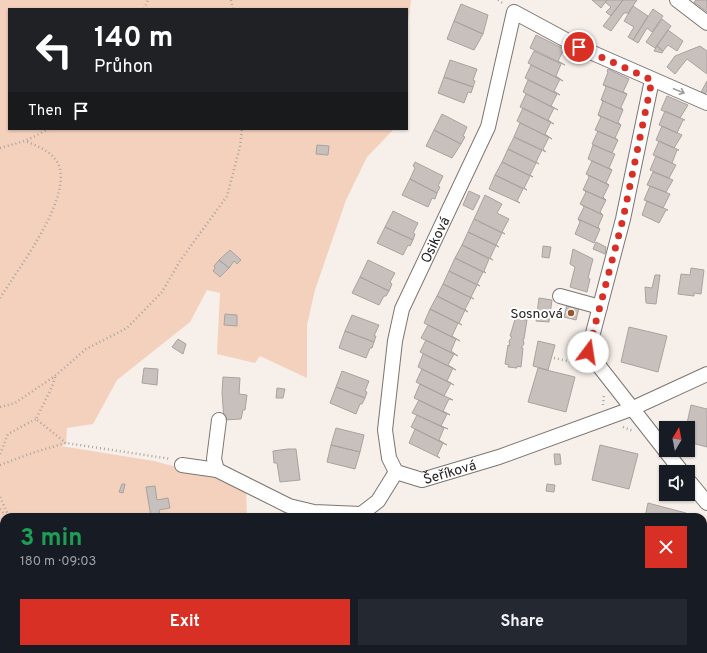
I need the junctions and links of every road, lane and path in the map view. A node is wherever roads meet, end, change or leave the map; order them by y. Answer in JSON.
{"nodes":[{"id":1,"x":677,"y":0,"type":"edge"},
{"id":2,"x":707,"y":23,"type":"edge"},
{"id":3,"x":652,"y":80,"type":"junction"},
{"id":4,"x":707,"y":103,"type":"edge"},
{"id":5,"x":47,"y":130,"type":"edge"},
{"id":6,"x":242,"y":130,"type":"edge"},
{"id":7,"x":25,"y":142,"type":"junction"},
{"id":8,"x":0,"y":148,"type":"edge"},
{"id":9,"x":560,"y":296,"type":"dead end"},
{"id":10,"x":0,"y":298,"type":"edge"},
{"id":11,"x":600,"y":307,"type":"junction"},
{"id":12,"x":707,"y":374,"type":"edge"},
{"id":13,"x":55,"y":376,"type":"junction"},
{"id":14,"x":0,"y":407,"type":"edge"},
{"id":15,"x":631,"y":409,"type":"junction"},
{"id":16,"x":36,"y":419,"type":"junction"},
{"id":17,"x":219,"y":420,"type":"dead end"},
{"id":18,"x":66,"y":443,"type":"junction"},
{"id":19,"x":0,"y":454,"type":"edge"},
{"id":20,"x":0,"y":465,"type":"edge"},
{"id":21,"x":182,"y":465,"type":"joint"},
{"id":22,"x":676,"y":465,"type":"edge"},
{"id":23,"x":217,"y":470,"type":"junction"},
{"id":24,"x":396,"y":472,"type":"junction"},
{"id":25,"x":695,"y":488,"type":"edge"},
{"id":26,"x":0,"y":497,"type":"edge"},
{"id":27,"x":707,"y":503,"type":"edge"},
{"id":28,"x":6,"y":513,"type":"edge"},
{"id":29,"x":338,"y":513,"type":"edge"},
{"id":30,"x":362,"y":513,"type":"edge"}],
"edges":[{"from":1,"to":2,"type":"street"},
{"from":3,"to":4,"type":"street","one_way":true},
{"from":3,"to":11,"type":"street"},
{"from":3,"to":24,"type":"street","name":"Osiková"},
{"from":5,"to":7,"type":"path"},
{"from":6,"to":13,"type":"path"},
{"from":7,"to":8,"type":"path"},
{"from":7,"to":10,"type":"path"},
{"from":9,"to":11,"type":"street"},
{"from":11,"to":15,"type":"street"},
{"from":12,"to":15,"type":"street","name":"Šeříková"},
{"from":13,"to":14,"type":"path"},
{"from":13,"to":16,"type":"path"},
{"from":15,"to":22,"type":"street"},
{"from":15,"to":24,"type":"street","name":"Šeříková"},
{"from":16,"to":18,"type":"path"},
{"from":16,"to":19,"type":"path"},
{"from":17,"to":23,"type":"street"},
{"from":18,"to":20,"type":"path"},
{"from":18,"to":21,"type":"path"},
{"from":21,"to":23,"type":"street"},
{"from":23,"to":29,"type":"street"},
{"from":24,"to":30,"type":"street"},
{"from":25,"to":27,"type":"street"},
{"from":26,"to":28,"type":"path"}]}
